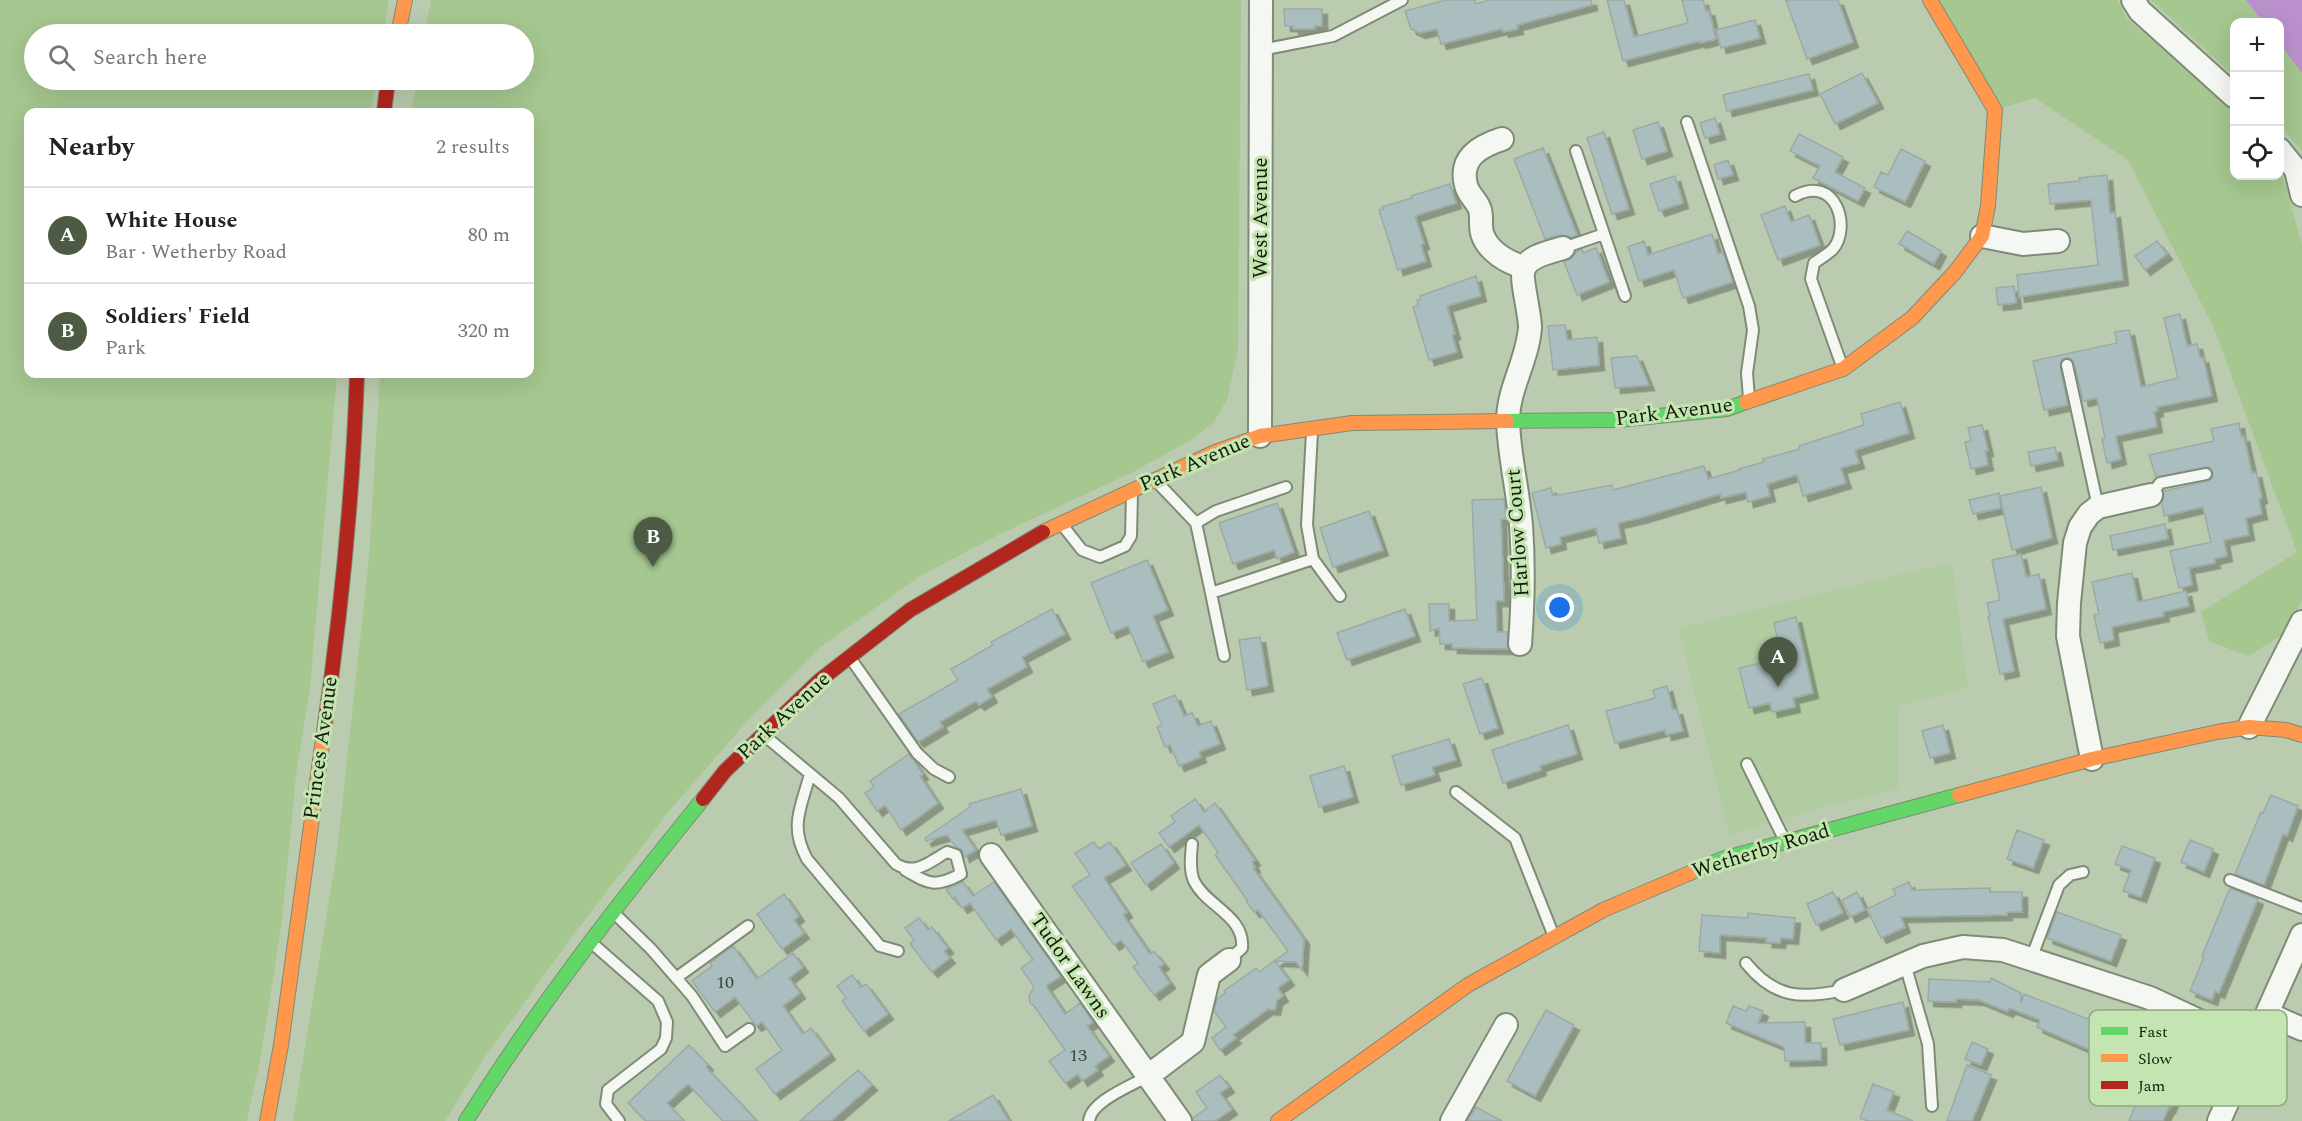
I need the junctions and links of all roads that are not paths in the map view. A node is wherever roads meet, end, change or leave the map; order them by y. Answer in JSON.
{"nodes":[{"id":1,"x":405,"y":0,"type":"edge"},
{"id":2,"x":1262,"y":0,"type":"edge"},
{"id":3,"x":1402,"y":0,"type":"edge"},
{"id":4,"x":1930,"y":0,"type":"edge"},
{"id":5,"x":2133,"y":0,"type":"edge"},
{"id":6,"x":400,"y":24,"type":"edge"},
{"id":7,"x":1261,"y":50,"type":"junction"},
{"id":8,"x":387,"y":90,"type":"edge"},
{"id":9,"x":2230,"y":92,"type":"edge"},
{"id":10,"x":384,"y":108,"type":"edge"},
{"id":11,"x":1687,"y":122,"type":"dead end"},
{"id":12,"x":1502,"y":139,"type":"dead end"},
{"id":13,"x":1576,"y":151,"type":"dead end"},
{"id":14,"x":2284,"y":155,"type":"edge"},
{"id":15,"x":2302,"y":195,"type":"edge"},
{"id":16,"x":1795,"y":196,"type":"dead end"},
{"id":17,"x":1604,"y":234,"type":"junction"},
{"id":18,"x":1982,"y":236,"type":"junction"},
{"id":19,"x":2058,"y":241,"type":"dead end"},
{"id":20,"x":1563,"y":248,"type":"joint"},
{"id":21,"x":1524,"y":267,"type":"junction"},
{"id":22,"x":1625,"y":296,"type":"dead end"},
{"id":23,"x":2067,"y":364,"type":"dead end"},
{"id":24,"x":1843,"y":369,"type":"junction"},
{"id":25,"x":357,"y":378,"type":"edge"},
{"id":26,"x":1749,"y":401,"type":"junction"},
{"id":27,"x":1508,"y":421,"type":"junction"},
{"id":28,"x":1312,"y":429,"type":"junction"},
{"id":29,"x":1260,"y":436,"type":"junction"},
{"id":30,"x":2206,"y":474,"type":"dead end"},
{"id":31,"x":1154,"y":480,"type":"junction"},
{"id":32,"x":1286,"y":487,"type":"dead end"},
{"id":33,"x":1132,"y":490,"type":"junction"},
{"id":34,"x":2151,"y":495,"type":"joint"},
{"id":35,"x":2098,"y":507,"type":"junction"},
{"id":36,"x":1060,"y":523,"type":"junction"},
{"id":37,"x":1196,"y":523,"type":"junction"},
{"id":38,"x":1313,"y":559,"type":"junction"},
{"id":39,"x":1211,"y":593,"type":"junction"},
{"id":40,"x":1340,"y":596,"type":"dead end"},
{"id":41,"x":2302,"y":622,"type":"edge"},
{"id":42,"x":1520,"y":644,"type":"dead end"},
{"id":43,"x":1224,"y":656,"type":"dead end"},
{"id":44,"x":849,"y":657,"type":"junction"},
{"id":45,"x":2249,"y":727,"type":"junction"},
{"id":46,"x":763,"y":734,"type":"junction"},
{"id":47,"x":2302,"y":735,"type":"edge"},
{"id":48,"x":2092,"y":759,"type":"junction"},
{"id":49,"x":1747,"y":764,"type":"dead end"},
{"id":50,"x":810,"y":774,"type":"junction"},
{"id":51,"x":949,"y":777,"type":"dead end"},
{"id":52,"x":1456,"y":792,"type":"dead end"},
{"id":53,"x":1785,"y":842,"type":"junction"},
{"id":54,"x":1192,"y":844,"type":"dead end"},
{"id":55,"x":992,"y":855,"type":"dead end"},
{"id":56,"x":905,"y":870,"type":"junction"},
{"id":57,"x":2083,"y":872,"type":"dead end"},
{"id":58,"x":2230,"y":880,"type":"dead end"},
{"id":59,"x":2302,"y":908,"type":"edge"},
{"id":60,"x":612,"y":911,"type":"junction"},
{"id":61,"x":748,"y":926,"type":"dead end"},
{"id":62,"x":2302,"y":934,"type":"edge"},
{"id":63,"x":1554,"y":937,"type":"junction"},
{"id":64,"x":590,"y":940,"type":"junction"},
{"id":65,"x":898,"y":951,"type":"dead end"},
{"id":66,"x":2031,"y":959,"type":"junction"},
{"id":67,"x":1229,"y":960,"type":"joint"},
{"id":68,"x":1746,"y":963,"type":"dead end"},
{"id":69,"x":1905,"y":964,"type":"junction"},
{"id":70,"x":676,"y":978,"type":"junction"},
{"id":71,"x":1844,"y":990,"type":"joint"},
{"id":72,"x":2175,"y":1010,"type":"edge"},
{"id":73,"x":2270,"y":1010,"type":"edge"},
{"id":74,"x":2287,"y":1022,"type":"edge"},
{"id":75,"x":1506,"y":1025,"type":"dead end"},
{"id":76,"x":749,"y":1029,"type":"dead end"},
{"id":77,"x":2302,"y":1029,"type":"edge"},
{"id":78,"x":1148,"y":1076,"type":"junction"},
{"id":79,"x":1932,"y":1106,"type":"dead end"},
{"id":80,"x":2225,"y":1106,"type":"edge"},
{"id":81,"x":267,"y":1121,"type":"edge"},
{"id":82,"x":466,"y":1121,"type":"edge"},
{"id":83,"x":619,"y":1121,"type":"edge"},
{"id":84,"x":1089,"y":1121,"type":"edge"},
{"id":85,"x":1180,"y":1121,"type":"edge"},
{"id":86,"x":1278,"y":1121,"type":"edge"},
{"id":87,"x":1452,"y":1121,"type":"edge"},
{"id":88,"x":2219,"y":1121,"type":"edge"}],
"edges":[{"from":1,"to":6,"type":"street"},
{"from":2,"to":7,"type":"street","name":"West Avenue"},
{"from":3,"to":7,"type":"lane"},
{"from":4,"to":18,"type":"street","name":"Park Avenue"},
{"from":5,"to":9,"type":"street"},
{"from":7,"to":29,"type":"street","name":"West Avenue"},
{"from":8,"to":10,"type":"street"},
{"from":11,"to":26,"type":"lane"},
{"from":12,"to":21,"type":"street"},
{"from":13,"to":17,"type":"lane"},
{"from":14,"to":15,"type":"street"},
{"from":16,"to":24,"type":"lane"},
{"from":17,"to":20,"type":"lane"},
{"from":17,"to":22,"type":"lane"},
{"from":18,"to":19,"type":"street"},
{"from":18,"to":24,"type":"street","name":"Park Avenue"},
{"from":20,"to":21,"type":"street"},
{"from":21,"to":27,"type":"street","name":"Harlow Court"},
{"from":23,"to":35,"type":"lane"},
{"from":24,"to":26,"type":"street","name":"Park Avenue"},
{"from":25,"to":81,"type":"street","name":"Princes Avenue"},
{"from":26,"to":27,"type":"street","name":"Park Avenue"},
{"from":27,"to":28,"type":"street","name":"Park Avenue"},
{"from":27,"to":42,"type":"street","name":"Harlow Court"},
{"from":28,"to":29,"type":"street","name":"Park Avenue"},
{"from":28,"to":38,"type":"lane"},
{"from":29,"to":31,"type":"street","name":"Park Avenue"},
{"from":30,"to":34,"type":"lane"},
{"from":31,"to":33,"type":"street","name":"Park Avenue"},
{"from":31,"to":37,"type":"lane"},
{"from":32,"to":37,"type":"lane"},
{"from":33,"to":36,"type":"street","name":"Park Avenue"},
{"from":33,"to":36,"type":"lane"},
{"from":34,"to":35,"type":"street"},
{"from":35,"to":48,"type":"street"},
{"from":36,"to":44,"type":"street","name":"Park Avenue"},
{"from":37,"to":39,"type":"lane"},
{"from":38,"to":39,"type":"lane"},
{"from":38,"to":40,"type":"lane"},
{"from":39,"to":43,"type":"lane"},
{"from":41,"to":45,"type":"street"},
{"from":44,"to":46,"type":"street","name":"Park Avenue"},
{"from":44,"to":51,"type":"lane"},
{"from":45,"to":47,"type":"street","name":"Wetherby Road"},
{"from":45,"to":48,"type":"street","name":"Wetherby Road"},
{"from":46,"to":50,"type":"lane"},
{"from":46,"to":60,"type":"street","name":"Park Avenue"},
{"from":48,"to":53,"type":"street","name":"Wetherby Road"},
{"from":49,"to":53,"type":"lane"},
{"from":50,"to":56,"type":"lane"},
{"from":50,"to":65,"type":"lane"},
{"from":52,"to":63,"type":"lane"},
{"from":53,"to":63,"type":"street","name":"Wetherby Road"},
{"from":54,"to":67,"type":"lane"},
{"from":55,"to":78,"type":"street","name":"Tudor Lawns"},
{"from":56,"to":56,"type":"lane"},
{"from":57,"to":66,"type":"lane"},
{"from":58,"to":59,"type":"lane"},
{"from":60,"to":64,"type":"street","name":"Park Avenue"},
{"from":60,"to":70,"type":"lane"},
{"from":61,"to":70,"type":"lane"},
{"from":62,"to":73,"type":"street"},
{"from":63,"to":86,"type":"street","name":"Wetherby Road"},
{"from":64,"to":82,"type":"street","name":"Park Avenue"},
{"from":64,"to":83,"type":"lane"},
{"from":66,"to":69,"type":"street"},
{"from":66,"to":72,"type":"street"},
{"from":67,"to":78,"type":"street"},
{"from":68,"to":71,"type":"lane"},
{"from":69,"to":71,"type":"street"},
{"from":69,"to":79,"type":"lane"},
{"from":70,"to":76,"type":"lane"},
{"from":74,"to":77,"type":"street"},
{"from":75,"to":87,"type":"street"},
{"from":78,"to":84,"type":"lane"},
{"from":78,"to":85,"type":"street","name":"Tudor Lawns"},
{"from":80,"to":88,"type":"street"}]}
